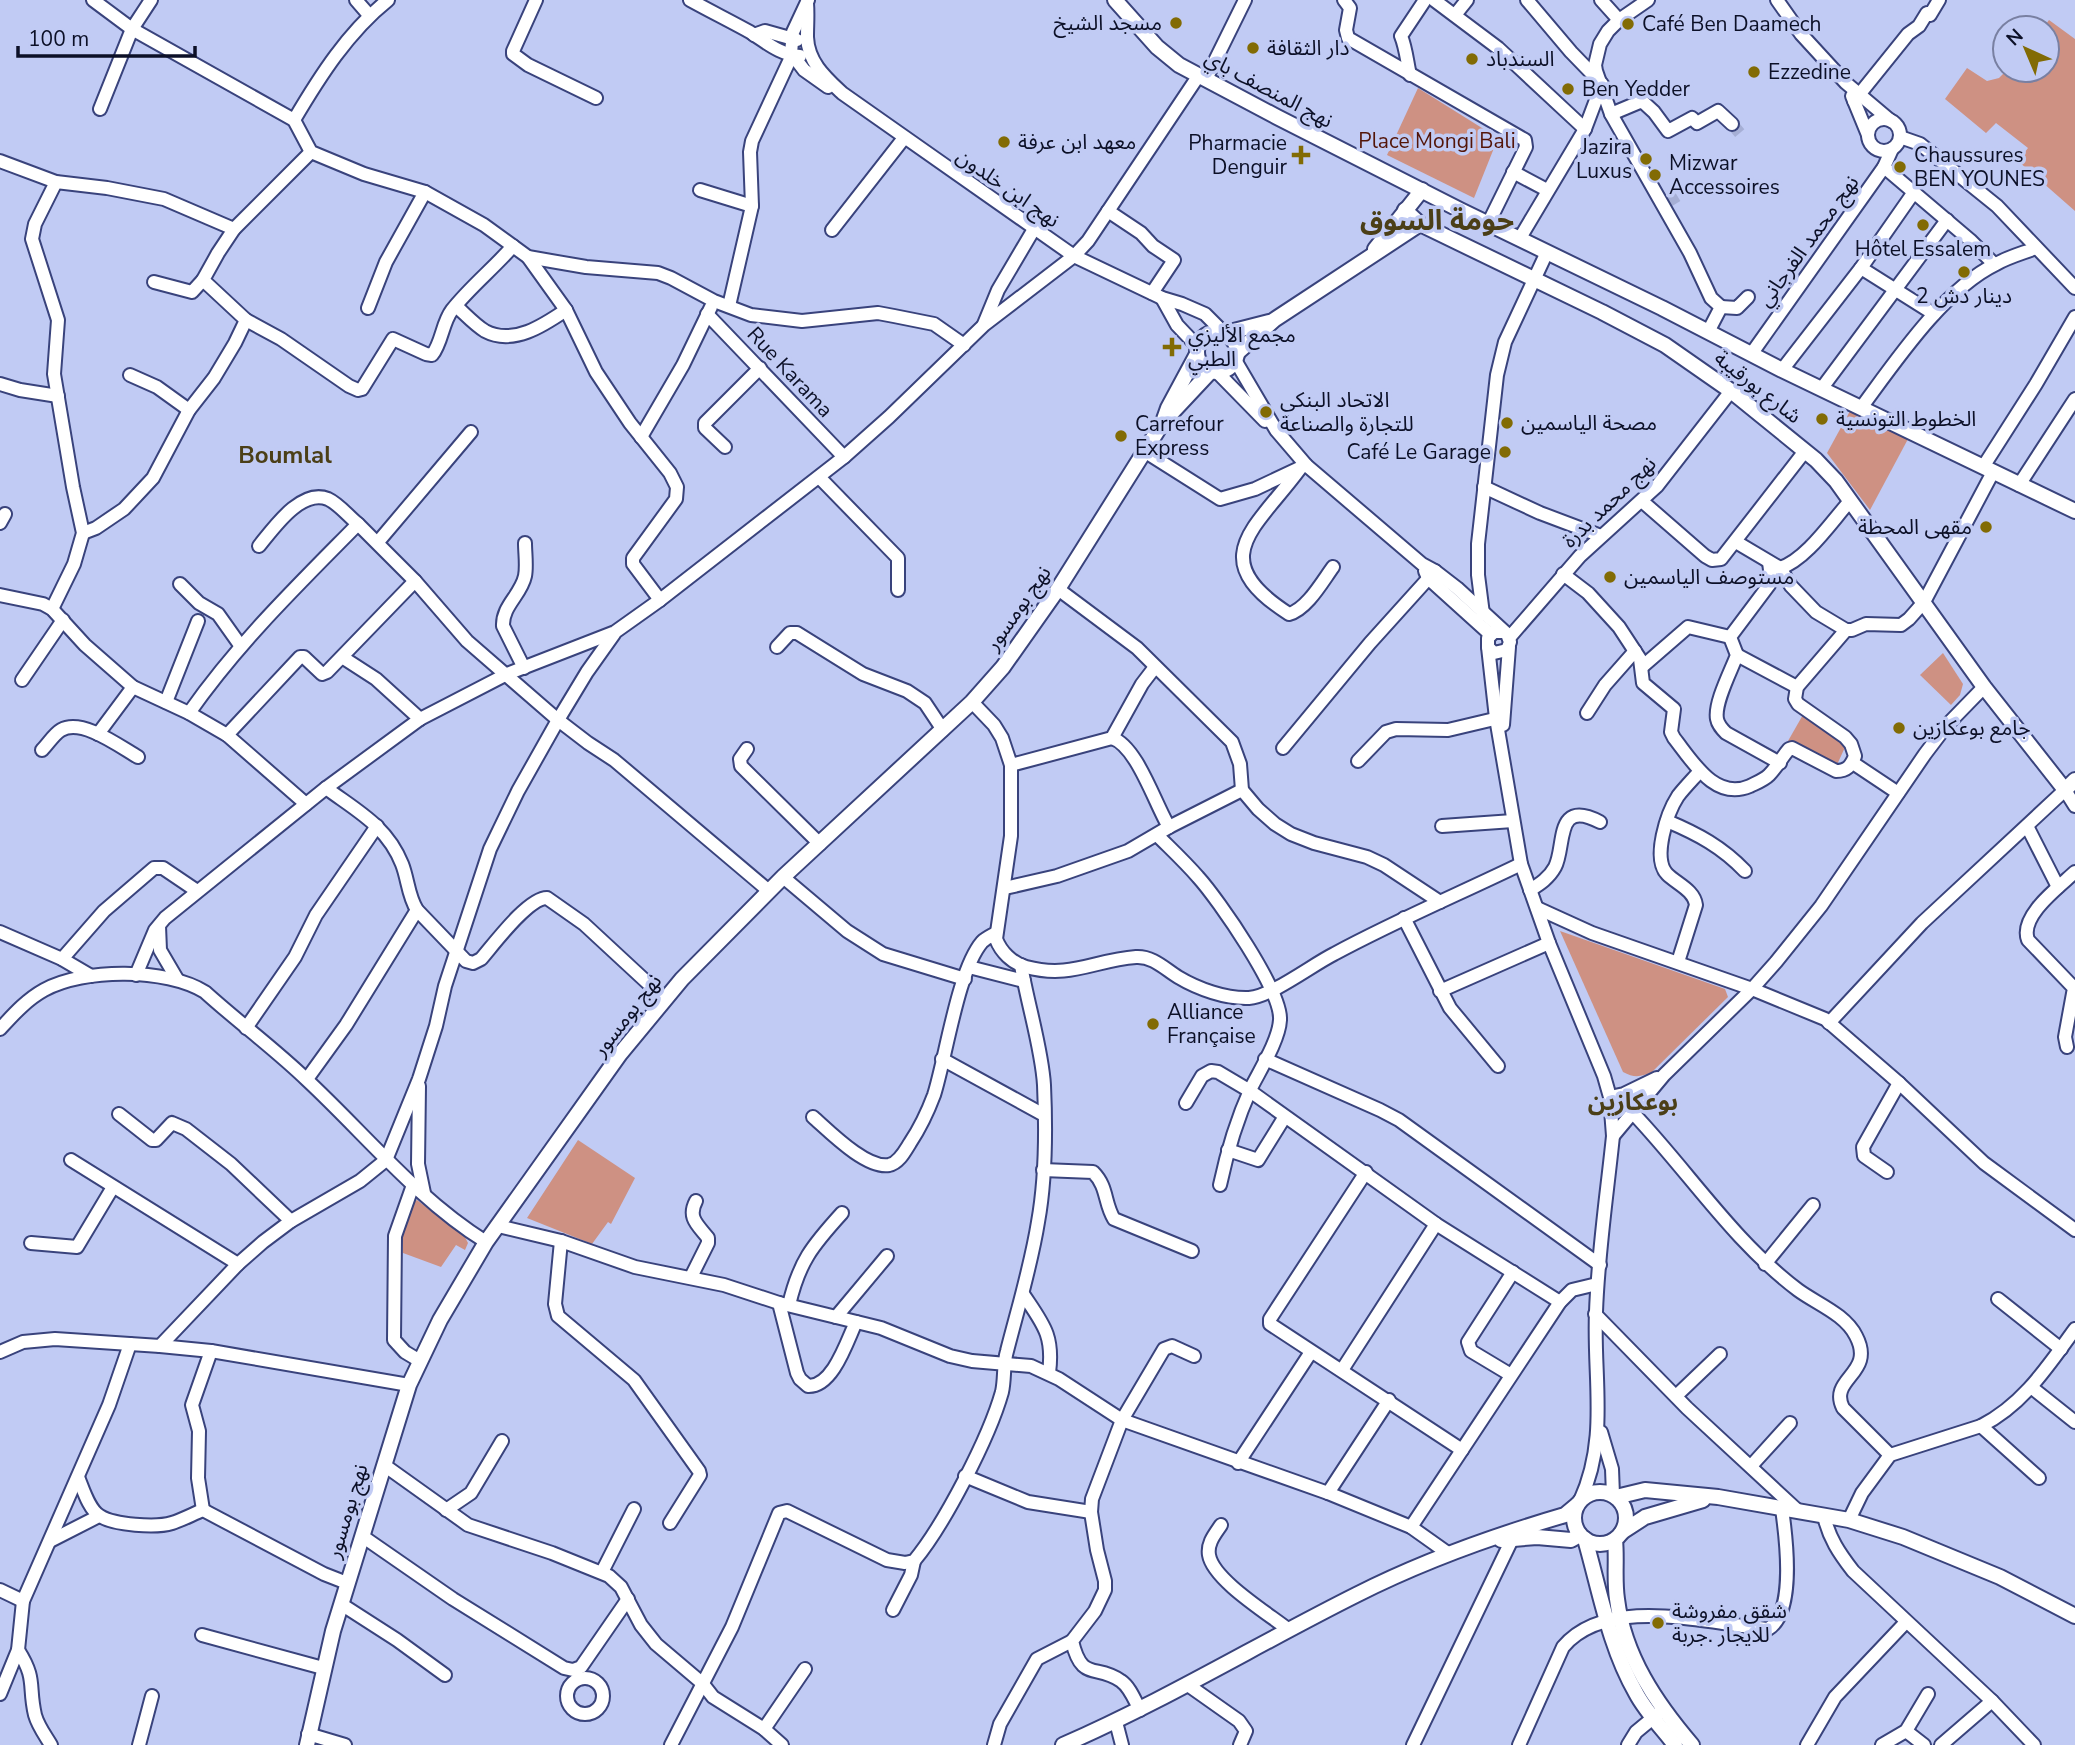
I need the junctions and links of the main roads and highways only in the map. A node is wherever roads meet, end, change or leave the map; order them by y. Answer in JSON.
{"nodes":[{"id":1,"x":1115,"y":0,"type":"edge"},
{"id":2,"x":1422,"y":190,"type":"junction"},
{"id":3,"x":1405,"y":210,"type":"junction"},
{"id":4,"x":1420,"y":224,"type":"junction"},
{"id":5,"x":1366,"y":261,"type":"junction"},
{"id":6,"x":1274,"y":320,"type":"junction"},
{"id":7,"x":1224,"y":333,"type":"junction"},
{"id":8,"x":1197,"y":351,"type":"junction"},
{"id":9,"x":1236,"y":356,"type":"junction"},
{"id":10,"x":1213,"y":372,"type":"junction"},
{"id":11,"x":1163,"y":422,"type":"junction"},
{"id":12,"x":2075,"y":511,"type":"edge"},
{"id":13,"x":2070,"y":785,"type":"edge"},
{"id":14,"x":1614,"y":1496,"type":"junction"},
{"id":15,"x":1718,"y":1497,"type":"junction"},
{"id":16,"x":1579,"y":1503,"type":"junction"},
{"id":17,"x":1515,"y":1535,"type":"junction"},
{"id":18,"x":1619,"y":1536,"type":"junction"},
{"id":19,"x":1583,"y":1537,"type":"junction"},
{"id":20,"x":2075,"y":1616,"type":"edge"},
{"id":21,"x":1613,"y":1619,"type":"junction"},
{"id":22,"x":1659,"y":1714,"type":"junction"},
{"id":23,"x":307,"y":1739,"type":"edge"},
{"id":24,"x":1063,"y":1745,"type":"edge"},
{"id":25,"x":1675,"y":1745,"type":"edge"},
{"id":26,"x":1692,"y":1745,"type":"edge"}],
"edges":[{"from":1,"to":2,"type":"main road","name":"نهج المنصف باي"},
{"from":2,"to":3,"type":"main road","name":"نهج بومسور"},
{"from":2,"to":12,"type":"main road","name":"شارع بورقيبة"},
{"from":3,"to":4,"type":"main road","name":"شارع بورقيبة"},
{"from":3,"to":5,"type":"main road","name":"نهج بومسور"},
{"from":4,"to":5,"type":"main road","name":"نهج بومسور"},
{"from":4,"to":13,"type":"main road","name":"شارع بورقيبة"},
{"from":5,"to":6,"type":"main road","name":"نهج بومسور"},
{"from":6,"to":7,"type":"main road","name":"نهج بومسور"},
{"from":6,"to":9,"type":"main road","name":"نهج بومسور"},
{"from":7,"to":8,"type":"main road","name":"نهج بومسور"},
{"from":7,"to":9,"type":"main road"},
{"from":8,"to":10,"type":"main road"},
{"from":8,"to":11,"type":"main road","name":"نهج بومسور"},
{"from":9,"to":10,"type":"main road","name":"نهج بومسور"},
{"from":10,"to":11,"type":"main road","name":"نهج بومسور"},
{"from":11,"to":23,"type":"main road","name":"نهج بومسور"},
{"from":14,"to":15,"type":"main road"},
{"from":14,"to":16,"type":"main road"},
{"from":14,"to":18,"type":"main road"},
{"from":15,"to":18,"type":"main road"},
{"from":15,"to":20,"type":"main road"},
{"from":16,"to":17,"type":"main road"},
{"from":16,"to":19,"type":"main road"},
{"from":17,"to":19,"type":"main road"},
{"from":17,"to":24,"type":"main road"},
{"from":18,"to":19,"type":"main road"},
{"from":18,"to":21,"type":"main road"},
{"from":19,"to":21,"type":"main road"},
{"from":21,"to":22,"type":"main road"},
{"from":22,"to":25,"type":"main road"},
{"from":22,"to":26,"type":"main road"}]}
